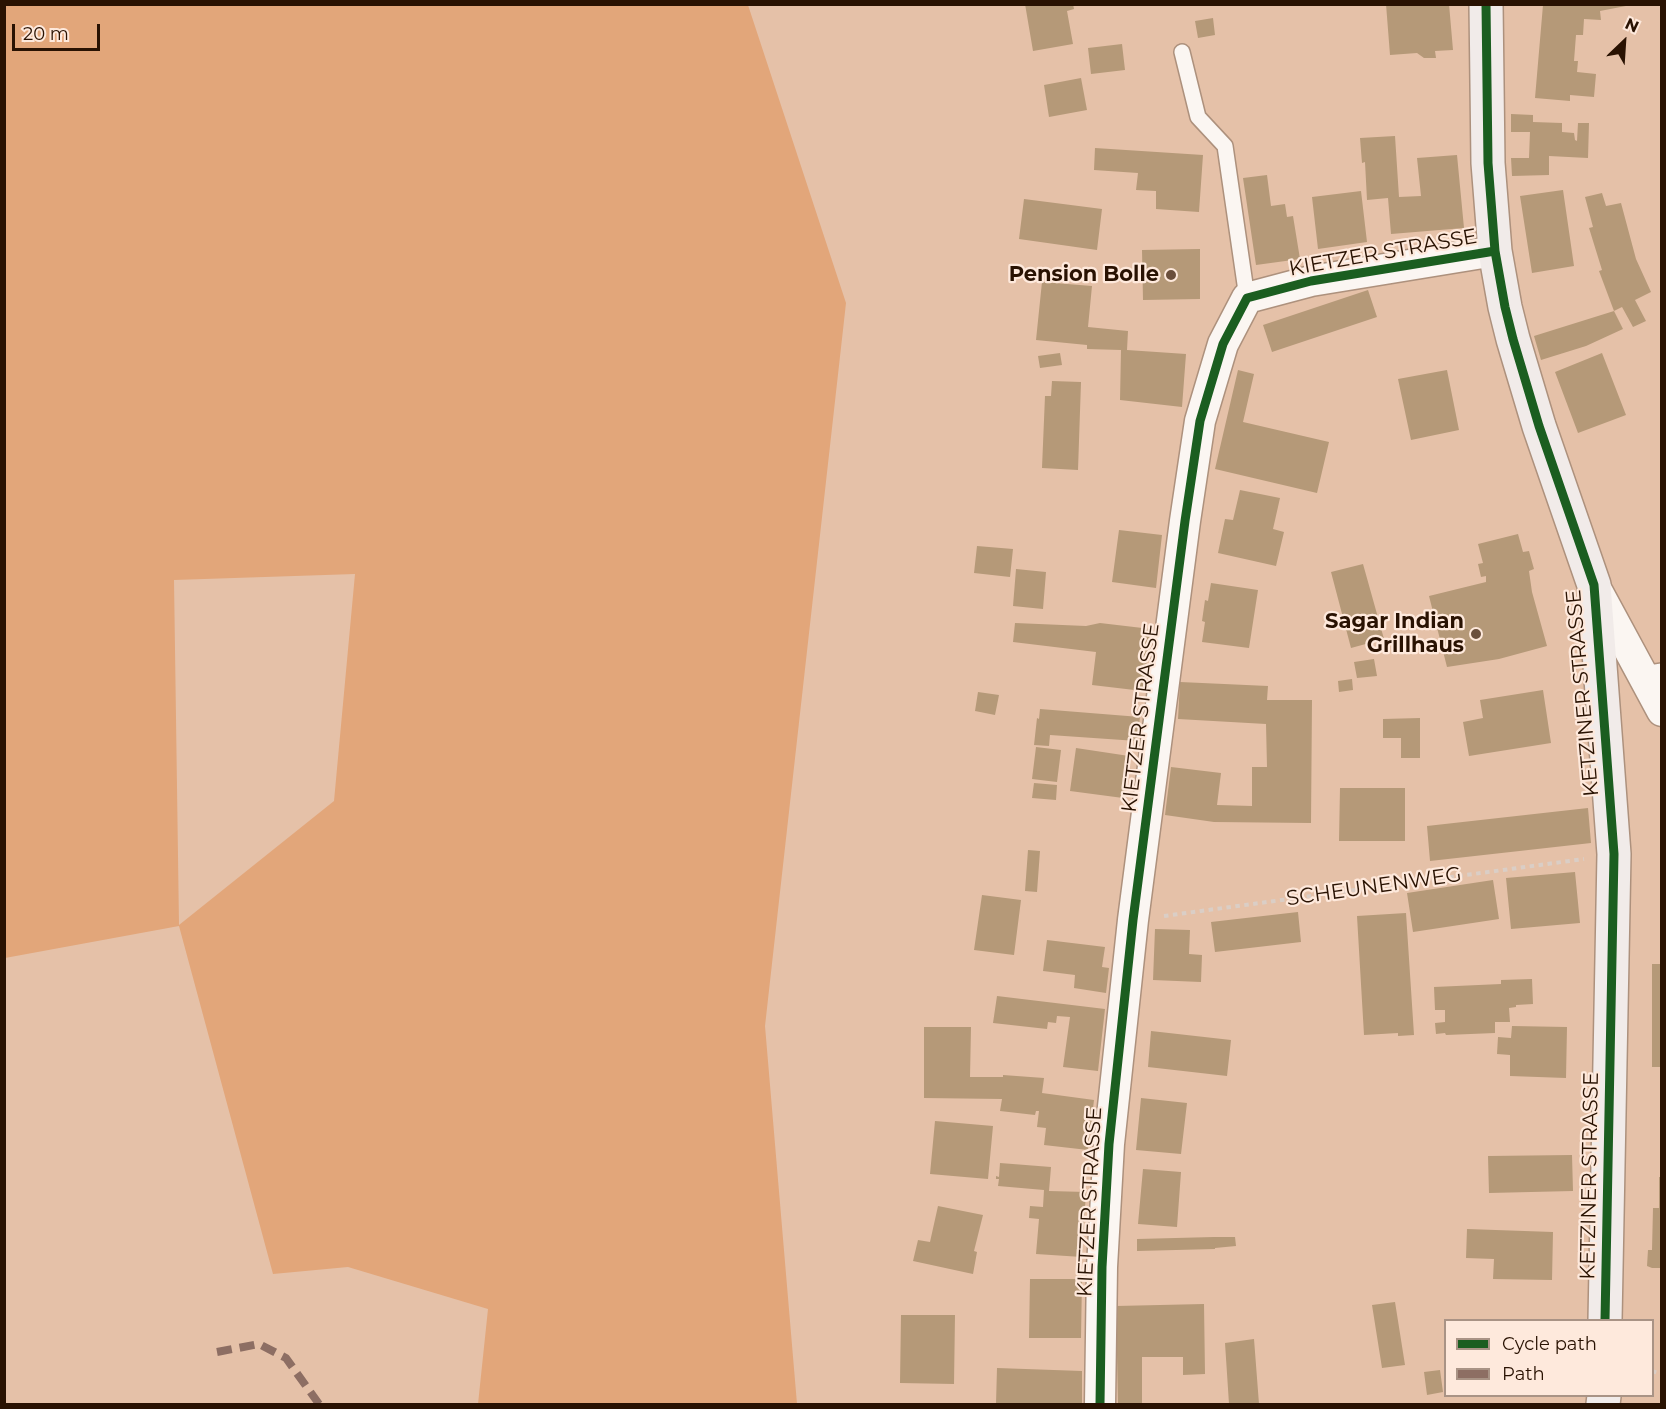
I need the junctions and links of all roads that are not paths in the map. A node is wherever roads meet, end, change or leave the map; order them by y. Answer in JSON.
{"nodes":[{"id":1,"x":1486,"y":4,"type":"edge"},
{"id":2,"x":1182,"y":52,"type":"dead end"},
{"id":3,"x":1496,"y":251,"type":"junction"},
{"id":4,"x":1247,"y":298,"type":"junction"},
{"id":5,"x":1594,"y":585,"type":"junction"},
{"id":6,"x":1652,"y":672,"type":"edge"},
{"id":7,"x":1662,"y":711,"type":"edge"},
{"id":8,"x":1605,"y":1319,"type":"edge"},
{"id":9,"x":1100,"y":1404,"type":"edge"}],
"edges":[{"from":1,"to":3,"type":"street","name":"KETZINER STRASSE"},
{"from":2,"to":4,"type":"lane"},
{"from":3,"to":4,"type":"street","name":"KIETZER STRASSE"},
{"from":3,"to":5,"type":"street","name":"KETZINER STRASSE"},
{"from":4,"to":9,"type":"street","name":"KIETZER STRASSE"},
{"from":5,"to":6,"type":"street"},
{"from":5,"to":8,"type":"street","name":"KETZINER STRASSE"},
{"from":6,"to":7,"type":"street"}]}
